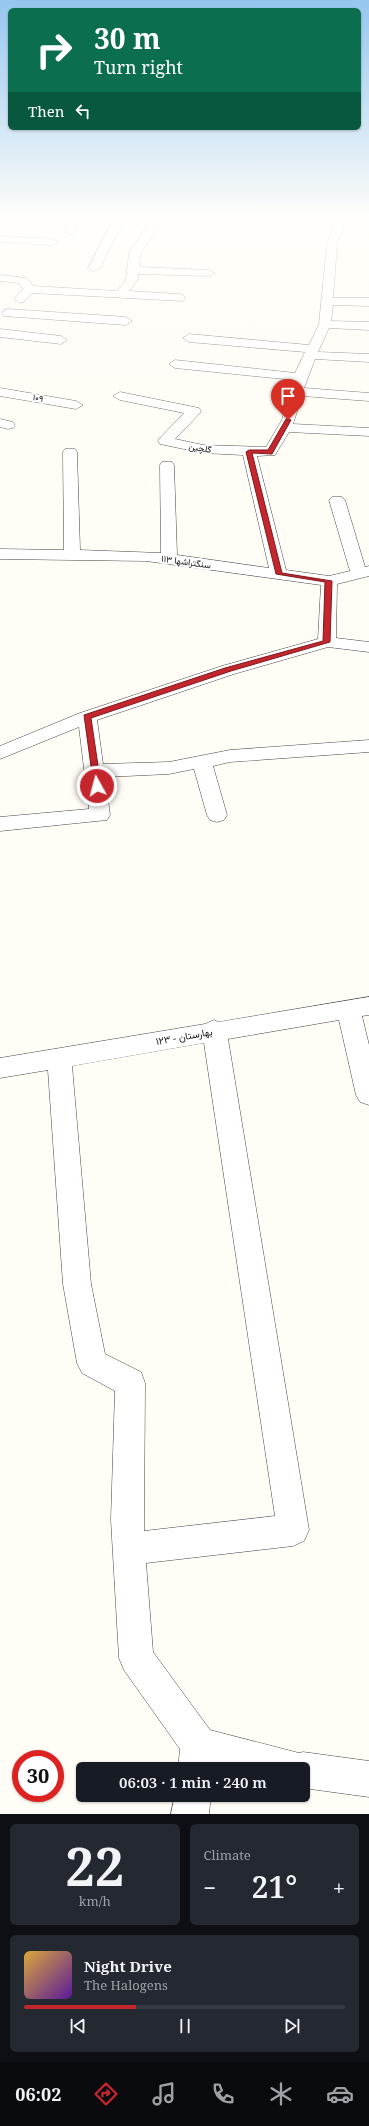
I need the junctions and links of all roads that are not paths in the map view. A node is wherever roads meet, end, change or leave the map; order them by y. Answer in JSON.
{"nodes":[{"id":1,"x":16,"y":304,"type":"edge"},
{"id":2,"x":327,"y":304,"type":"edge"},
{"id":3,"x":4,"y":317,"type":"edge"},
{"id":4,"x":126,"y":321,"type":"dead end"},
{"id":5,"x":325,"y":324,"type":"junction"},
{"id":6,"x":369,"y":326,"type":"edge"},
{"id":7,"x":0,"y":333,"type":"edge"},
{"id":8,"x":189,"y":338,"type":"dead end"},
{"id":9,"x":61,"y":340,"type":"dead end"},
{"id":10,"x":312,"y":352,"type":"junction"},
{"id":11,"x":369,"y":358,"type":"edge"},
{"id":12,"x":175,"y":364,"type":"dead end"},
{"id":13,"x":300,"y":377,"type":"junction"},
{"id":14,"x":0,"y":392,"type":"edge"},
{"id":15,"x":297,"y":392,"type":"junction"},
{"id":16,"x":120,"y":396,"type":"dead end"},
{"id":17,"x":369,"y":397,"type":"edge"},
{"id":18,"x":76,"y":405,"type":"dead end"},
{"id":19,"x":284,"y":428,"type":"junction"},
{"id":20,"x":369,"y":432,"type":"edge"},
{"id":21,"x":70,"y":452,"type":"dead end"},
{"id":22,"x":249,"y":452,"type":"junction"},
{"id":23,"x":167,"y":465,"type":"dead end"},
{"id":24,"x":337,"y":500,"type":"dead end"},
{"id":25,"x":0,"y":554,"type":"edge"},
{"id":26,"x":72,"y":555,"type":"junction"},
{"id":27,"x":169,"y":560,"type":"junction"},
{"id":28,"x":364,"y":572,"type":"edge"},
{"id":29,"x":279,"y":574,"type":"junction"},
{"id":30,"x":329,"y":581,"type":"junction"},
{"id":31,"x":327,"y":642,"type":"junction"},
{"id":32,"x":369,"y":647,"type":"edge"},
{"id":33,"x":87,"y":717,"type":"junction"},
{"id":34,"x":369,"y":746,"type":"edge"},
{"id":35,"x":0,"y":753,"type":"edge"},
{"id":36,"x":202,"y":761,"type":"junction"},
{"id":37,"x":95,"y":771,"type":"junction"},
{"id":38,"x":217,"y":815,"type":"dead end"},
{"id":39,"x":0,"y":824,"type":"edge"},
{"id":40,"x":358,"y":1007,"type":"edge"},
{"id":41,"x":214,"y":1030,"type":"junction"},
{"id":42,"x":60,"y":1057,"type":"junction"},
{"id":43,"x":0,"y":1068,"type":"edge"},
{"id":44,"x":369,"y":1096,"type":"edge"},
{"id":45,"x":129,"y":1549,"type":"junction"},
{"id":46,"x":198,"y":1757,"type":"edge"},
{"id":47,"x":238,"y":1762,"type":"edge"},
{"id":48,"x":310,"y":1771,"type":"edge"},
{"id":49,"x":369,"y":1779,"type":"edge"},
{"id":50,"x":192,"y":1802,"type":"edge"},
{"id":51,"x":190,"y":1814,"type":"edge"}],
"edges":[{"from":1,"to":3,"type":"street"},
{"from":2,"to":5,"type":"street","name":"گلچین"},
{"from":3,"to":4,"type":"street"},
{"from":5,"to":6,"type":"street"},
{"from":5,"to":10,"type":"street","name":"گلچین"},
{"from":7,"to":9,"type":"street"},
{"from":8,"to":10,"type":"street"},
{"from":10,"to":11,"type":"street"},
{"from":10,"to":13,"type":"street","name":"گلچین"},
{"from":12,"to":13,"type":"street"},
{"from":13,"to":15,"type":"street","name":"گلچین"},
{"from":14,"to":18,"type":"street","name":"۱۰۹"},
{"from":15,"to":17,"type":"street"},
{"from":15,"to":19,"type":"street","name":"گلچین"},
{"from":16,"to":22,"type":"street","name":"گلچین"},
{"from":19,"to":20,"type":"street"},
{"from":19,"to":22,"type":"street","name":"گلچین"},
{"from":21,"to":26,"type":"street"},
{"from":22,"to":29,"type":"street"},
{"from":23,"to":27,"type":"street"},
{"from":24,"to":28,"type":"street"},
{"from":25,"to":26,"type":"street","name":"سنگتراشها ۱۱۳"},
{"from":26,"to":27,"type":"street","name":"سنگتراشها ۱۱۳"},
{"from":27,"to":29,"type":"street","name":"سنگتراشها ۱۱۳"},
{"from":28,"to":30,"type":"street","name":"سنگتراشها ۱۱۳"},
{"from":29,"to":30,"type":"street","name":"سنگتراشها ۱۱۳"},
{"from":30,"to":31,"type":"street"},
{"from":31,"to":32,"type":"street"},
{"from":31,"to":33,"type":"street"},
{"from":33,"to":35,"type":"street"},
{"from":33,"to":37,"type":"street"},
{"from":34,"to":36,"type":"street"},
{"from":36,"to":37,"type":"street"},
{"from":36,"to":38,"type":"street"},
{"from":37,"to":39,"type":"street"},
{"from":40,"to":41,"type":"street","name":"بهارستان - ۱۲۳"},
{"from":40,"to":44,"type":"street"},
{"from":41,"to":42,"type":"street","name":"بهارستان - ۱۲۳"},
{"from":41,"to":45,"type":"street"},
{"from":42,"to":43,"type":"street","name":"بهارستان - ۱۲۳"},
{"from":42,"to":45,"type":"street"},
{"from":45,"to":46,"type":"street"},
{"from":46,"to":47,"type":"street"},
{"from":48,"to":49,"type":"street"},
{"from":50,"to":51,"type":"street"}]}
